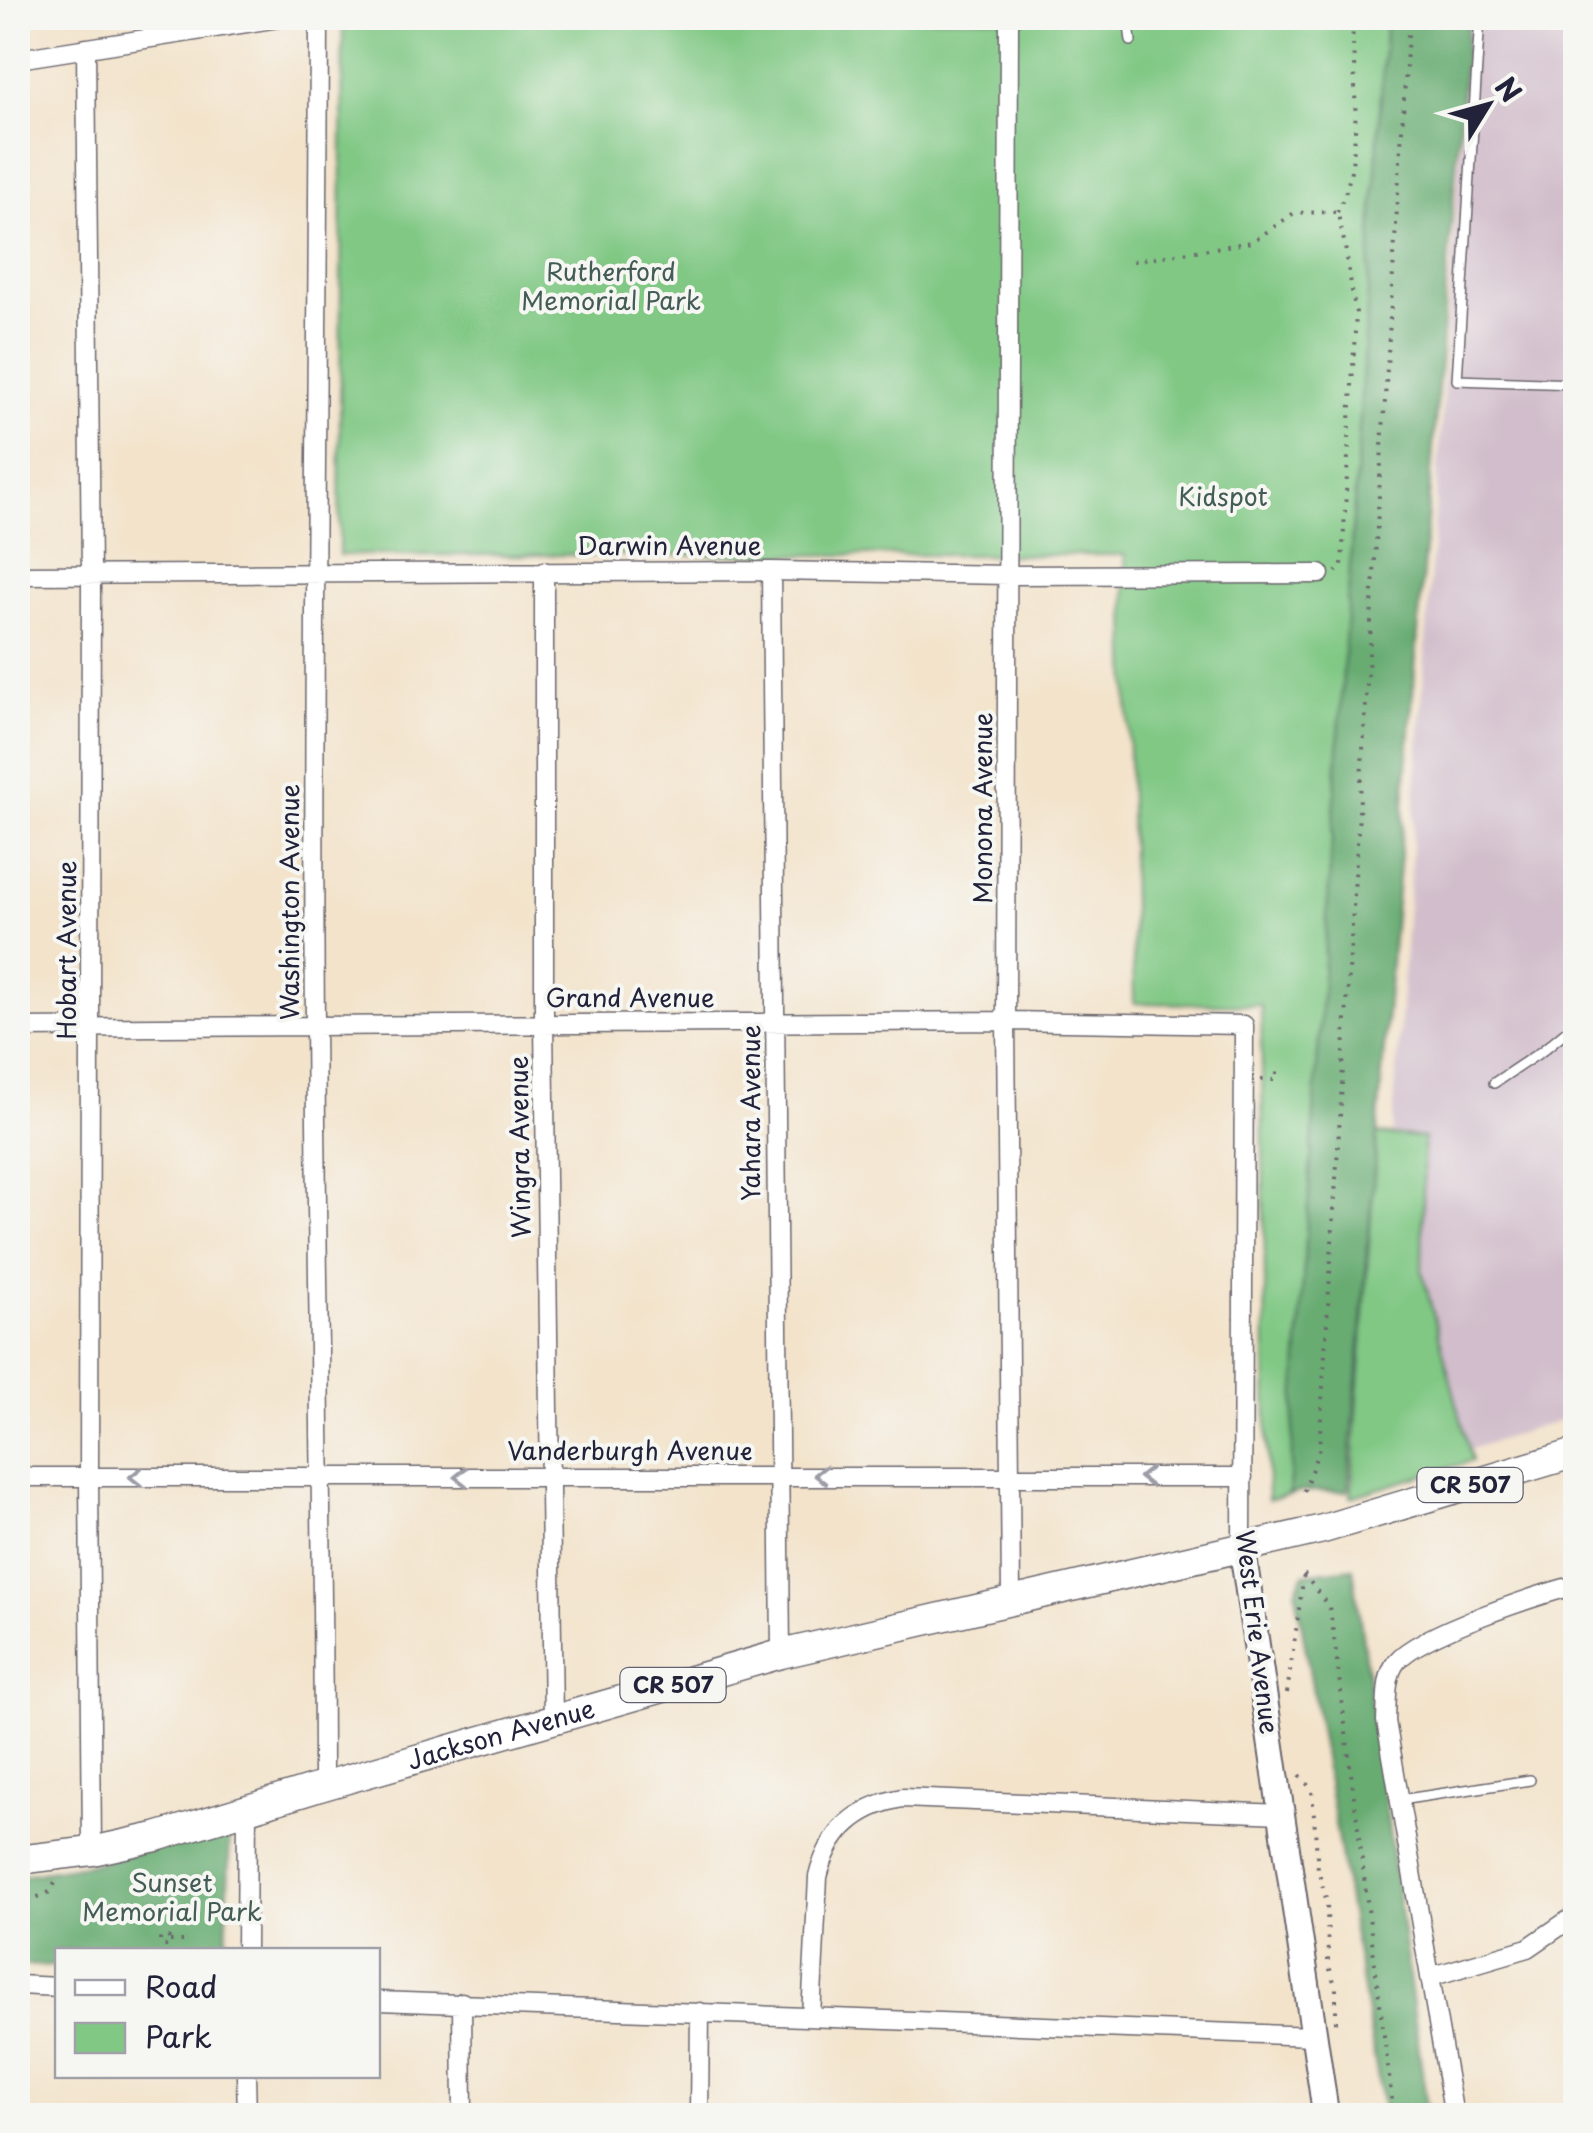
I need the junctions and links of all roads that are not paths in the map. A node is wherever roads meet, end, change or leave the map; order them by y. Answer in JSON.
{"nodes":[{"id":1,"x":279,"y":18,"type":"edge"},
{"id":2,"x":318,"y":18,"type":"edge"},
{"id":3,"x":1009,"y":18,"type":"edge"},
{"id":4,"x":1128,"y":18,"type":"edge"},
{"id":5,"x":1480,"y":18,"type":"edge"},
{"id":6,"x":1519,"y":18,"type":"edge"},
{"id":7,"x":1576,"y":32,"type":"edge"},
{"id":8,"x":1131,"y":41,"type":"dead end"},
{"id":9,"x":86,"y":48,"type":"junction"},
{"id":10,"x":18,"y":59,"type":"edge"},
{"id":11,"x":1576,"y":384,"type":"edge"},
{"id":12,"x":544,"y":571,"type":"junction"},
{"id":13,"x":771,"y":571,"type":"junction"},
{"id":14,"x":314,"y":572,"type":"junction"},
{"id":15,"x":18,"y":574,"type":"edge"},
{"id":16,"x":91,"y":574,"type":"junction"},
{"id":17,"x":1320,"y":574,"type":"road end"},
{"id":18,"x":1009,"y":576,"type":"junction"},
{"id":19,"x":775,"y":1022,"type":"junction"},
{"id":20,"x":1006,"y":1022,"type":"junction"},
{"id":21,"x":315,"y":1023,"type":"junction"},
{"id":22,"x":544,"y":1023,"type":"junction"},
{"id":23,"x":1576,"y":1023,"type":"edge"},
{"id":24,"x":1244,"y":1024,"type":"joint"},
{"id":25,"x":92,"y":1027,"type":"junction"},
{"id":26,"x":18,"y":1028,"type":"edge"},
{"id":27,"x":1494,"y":1083,"type":"dead end"},
{"id":28,"x":1576,"y":1453,"type":"edge"},
{"id":29,"x":779,"y":1475,"type":"junction"},
{"id":30,"x":322,"y":1476,"type":"junction"},
{"id":31,"x":1010,"y":1476,"type":"junction"},
{"id":32,"x":89,"y":1477,"type":"junction"},
{"id":33,"x":1244,"y":1477,"type":"junction"},
{"id":34,"x":18,"y":1478,"type":"edge"},
{"id":35,"x":549,"y":1478,"type":"junction"},
{"id":36,"x":1242,"y":1547,"type":"junction"},
{"id":37,"x":1576,"y":1585,"type":"edge"},
{"id":38,"x":1011,"y":1598,"type":"junction"},
{"id":39,"x":780,"y":1654,"type":"junction"},
{"id":40,"x":553,"y":1721,"type":"junction"},
{"id":41,"x":1530,"y":1780,"type":"dead end"},
{"id":42,"x":323,"y":1786,"type":"junction"},
{"id":43,"x":1400,"y":1800,"type":"junction"},
{"id":44,"x":247,"y":1808,"type":"junction"},
{"id":45,"x":1282,"y":1814,"type":"junction"},
{"id":46,"x":92,"y":1851,"type":"junction"},
{"id":47,"x":18,"y":1860,"type":"edge"},
{"id":48,"x":1576,"y":1916,"type":"edge"},
{"id":49,"x":246,"y":1948,"type":"edge"},
{"id":50,"x":1430,"y":1977,"type":"junction"},
{"id":51,"x":18,"y":1985,"type":"edge"},
{"id":52,"x":55,"y":1987,"type":"edge"},
{"id":53,"x":380,"y":2000,"type":"edge"},
{"id":54,"x":462,"y":2002,"type":"junction"},
{"id":55,"x":700,"y":2012,"type":"junction"},
{"id":56,"x":811,"y":2016,"type":"junction"},
{"id":57,"x":1325,"y":2035,"type":"junction"},
{"id":58,"x":246,"y":2078,"type":"edge"},
{"id":59,"x":247,"y":2116,"type":"edge"},
{"id":60,"x":462,"y":2116,"type":"edge"},
{"id":61,"x":699,"y":2116,"type":"edge"},
{"id":62,"x":1326,"y":2116,"type":"edge"},
{"id":63,"x":1454,"y":2116,"type":"edge"}],
"edges":[{"from":1,"to":9,"type":"street"},
{"from":2,"to":14,"type":"street","name":"Washington Avenue"},
{"from":3,"to":18,"type":"street","name":"Monona Avenue"},
{"from":4,"to":8,"type":"lane"},
{"from":5,"to":11,"type":"lane"},
{"from":6,"to":7,"type":"lane"},
{"from":9,"to":10,"type":"street"},
{"from":9,"to":16,"type":"street","name":"Hobart Avenue"},
{"from":12,"to":13,"type":"street","name":"Darwin Avenue"},
{"from":12,"to":14,"type":"street","name":"Darwin Avenue"},
{"from":12,"to":22,"type":"street","name":"Wingra Avenue"},
{"from":13,"to":18,"type":"street","name":"Darwin Avenue"},
{"from":13,"to":19,"type":"street","name":"Yahara Avenue"},
{"from":14,"to":16,"type":"street","name":"Darwin Avenue"},
{"from":14,"to":21,"type":"street","name":"Washington Avenue"},
{"from":15,"to":16,"type":"street","name":"Darwin Avenue"},
{"from":16,"to":25,"type":"street","name":"Hobart Avenue"},
{"from":17,"to":18,"type":"street","name":"Darwin Avenue"},
{"from":18,"to":20,"type":"street","name":"Monona Avenue"},
{"from":19,"to":20,"type":"street","name":"Grand Avenue"},
{"from":19,"to":22,"type":"street","name":"Grand Avenue"},
{"from":19,"to":29,"type":"street","name":"Yahara Avenue"},
{"from":20,"to":24,"type":"street","name":"Grand Avenue"},
{"from":20,"to":31,"type":"street","name":"Monona Avenue"},
{"from":21,"to":22,"type":"street","name":"Grand Avenue"},
{"from":21,"to":25,"type":"street","name":"Grand Avenue"},
{"from":21,"to":30,"type":"street","name":"Washington Avenue"},
{"from":22,"to":35,"type":"street","name":"Wingra Avenue"},
{"from":23,"to":27,"type":"lane"},
{"from":24,"to":33,"type":"street","name":"West Erie Avenue"},
{"from":25,"to":26,"type":"street","name":"Grand Avenue"},
{"from":25,"to":32,"type":"street","name":"Hobart Avenue"},
{"from":28,"to":36,"type":"main road","name":"Jackson Avenue","number":"CR 507"},
{"from":31,"to":29,"type":"street","name":"Vanderburgh Avenue","one_way":true},
{"from":29,"to":35,"type":"street","name":"Vanderburgh Avenue"},
{"from":29,"to":39,"type":"street","name":"Yahara Avenue"},
{"from":30,"to":32,"type":"street","name":"Vanderburgh Avenue","one_way":true},
{"from":35,"to":30,"type":"street","name":"Vanderburgh Avenue","one_way":true},
{"from":30,"to":42,"type":"street","name":"Washington Avenue"},
{"from":33,"to":31,"type":"street","name":"Vanderburgh Avenue","one_way":true},
{"from":31,"to":38,"type":"street","name":"Monona Avenue"},
{"from":32,"to":34,"type":"street","name":"Vanderburgh Avenue"},
{"from":32,"to":46,"type":"street","name":"Hobart Avenue"},
{"from":33,"to":36,"type":"street","name":"West Erie Avenue"},
{"from":35,"to":40,"type":"street","name":"Wingra Avenue"},
{"from":36,"to":38,"type":"main road","name":"Jackson Avenue","number":"CR 507"},
{"from":36,"to":45,"type":"street","name":"West Erie Avenue"},
{"from":37,"to":43,"type":"street"},
{"from":38,"to":39,"type":"main road","name":"Jackson Avenue","number":"CR 507"},
{"from":39,"to":40,"type":"main road","name":"Jackson Avenue","number":"CR 507"},
{"from":40,"to":42,"type":"main road","name":"Jackson Avenue","number":"CR 507"},
{"from":41,"to":43,"type":"lane"},
{"from":42,"to":44,"type":"main road","name":"Jackson Avenue","number":"CR 507"},
{"from":43,"to":50,"type":"street"},
{"from":44,"to":46,"type":"main road","name":"Jackson Avenue","number":"CR 507"},
{"from":44,"to":49,"type":"street"},
{"from":45,"to":56,"type":"street"},
{"from":45,"to":57,"type":"street","name":"West Erie Avenue"},
{"from":46,"to":47,"type":"main road","name":"Jackson Avenue","number":"CR 507"},
{"from":48,"to":50,"type":"street"},
{"from":50,"to":63,"type":"street"},
{"from":51,"to":52,"type":"street"},
{"from":53,"to":54,"type":"street"},
{"from":54,"to":55,"type":"street"},
{"from":54,"to":60,"type":"street"},
{"from":55,"to":56,"type":"street"},
{"from":55,"to":61,"type":"street"},
{"from":56,"to":57,"type":"street"},
{"from":57,"to":62,"type":"street","name":"West Erie Avenue"},
{"from":58,"to":59,"type":"street"}]}
